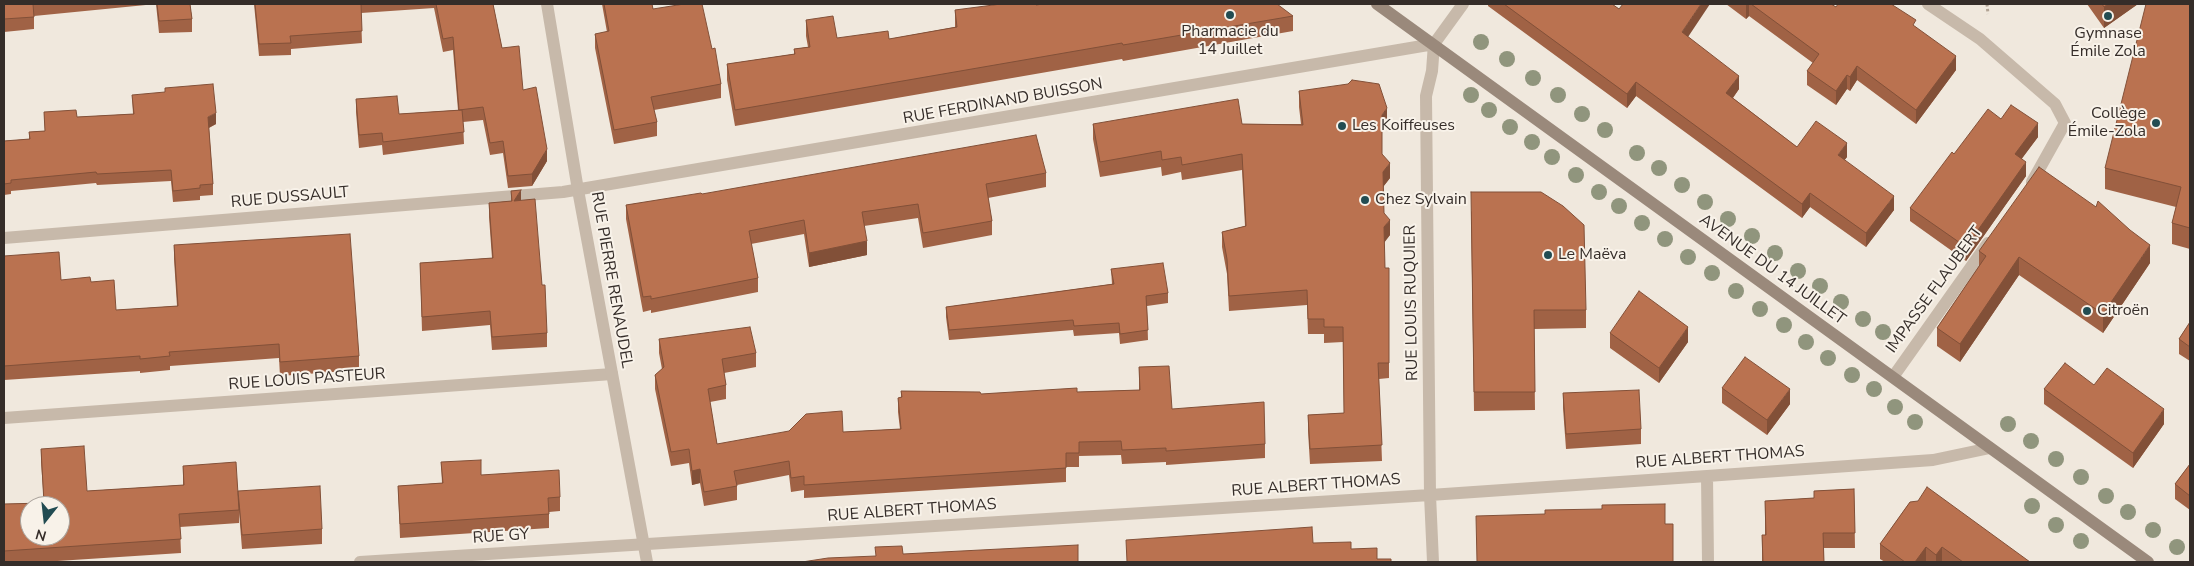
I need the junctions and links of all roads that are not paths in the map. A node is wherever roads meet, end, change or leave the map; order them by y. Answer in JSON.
{"nodes":[{"id":1,"x":547,"y":4,"type":"edge"},
{"id":2,"x":1378,"y":4,"type":"edge"},
{"id":3,"x":1463,"y":4,"type":"edge"},
{"id":4,"x":1928,"y":4,"type":"edge"},
{"id":5,"x":1434,"y":44,"type":"junction"},
{"id":6,"x":578,"y":190,"type":"junction"},
{"id":7,"x":2024,"y":193,"type":"edge"},
{"id":8,"x":1995,"y":233,"type":"edge"},
{"id":9,"x":4,"y":238,"type":"edge"},
{"id":10,"x":612,"y":374,"type":"junction"},
{"id":11,"x":1893,"y":377,"type":"junction"},
{"id":12,"x":4,"y":418,"type":"edge"},
{"id":13,"x":1990,"y":448,"type":"junction"},
{"id":14,"x":1707,"y":476,"type":"junction"},
{"id":15,"x":1430,"y":495,"type":"junction"},
{"id":16,"x":644,"y":544,"type":"junction"},
{"id":17,"x":360,"y":562,"type":"edge"},
{"id":18,"x":647,"y":562,"type":"edge"},
{"id":19,"x":1433,"y":562,"type":"edge"},
{"id":20,"x":1708,"y":562,"type":"edge"},
{"id":21,"x":2148,"y":562,"type":"edge"}],
"edges":[{"from":1,"to":6,"type":"street","name":"RUE PIERRE RENAUDEL"},
{"from":2,"to":5,"type":"main road","name":"AVENUE DU 14 JUILLET"},
{"from":3,"to":5,"type":"street"},
{"from":4,"to":7,"type":"street"},
{"from":5,"to":6,"type":"street","name":"RUE FERDINAND BUISSON"},
{"from":5,"to":11,"type":"main road","name":"AVENUE DU 14 JUILLET"},
{"from":5,"to":15,"type":"street","name":"RUE LOUIS RUQUIER"},
{"from":6,"to":9,"type":"street","name":"RUE DUSSAULT"},
{"from":6,"to":10,"type":"street","name":"RUE PIERRE RENAUDEL"},
{"from":8,"to":11,"type":"street","name":"IMPASSE FLAUBERT"},
{"from":10,"to":12,"type":"street","name":"RUE LOUIS PASTEUR"},
{"from":10,"to":16,"type":"street","name":"RUE PIERRE RENAUDEL"},
{"from":11,"to":13,"type":"main road","name":"AVENUE DU 14 JUILLET"},
{"from":13,"to":14,"type":"street","name":"RUE ALBERT THOMAS"},
{"from":13,"to":21,"type":"main road","name":"AVENUE DU 14 JUILLET"},
{"from":14,"to":15,"type":"street","name":"RUE ALBERT THOMAS"},
{"from":14,"to":20,"type":"street"},
{"from":15,"to":16,"type":"street","name":"RUE ALBERT THOMAS"},
{"from":15,"to":19,"type":"street","name":"RUE LOUIS RUQUIER"},
{"from":16,"to":17,"type":"street","name":"RUE GY"},
{"from":16,"to":18,"type":"street","name":"RUE PIERRE RENAUDEL"}]}
